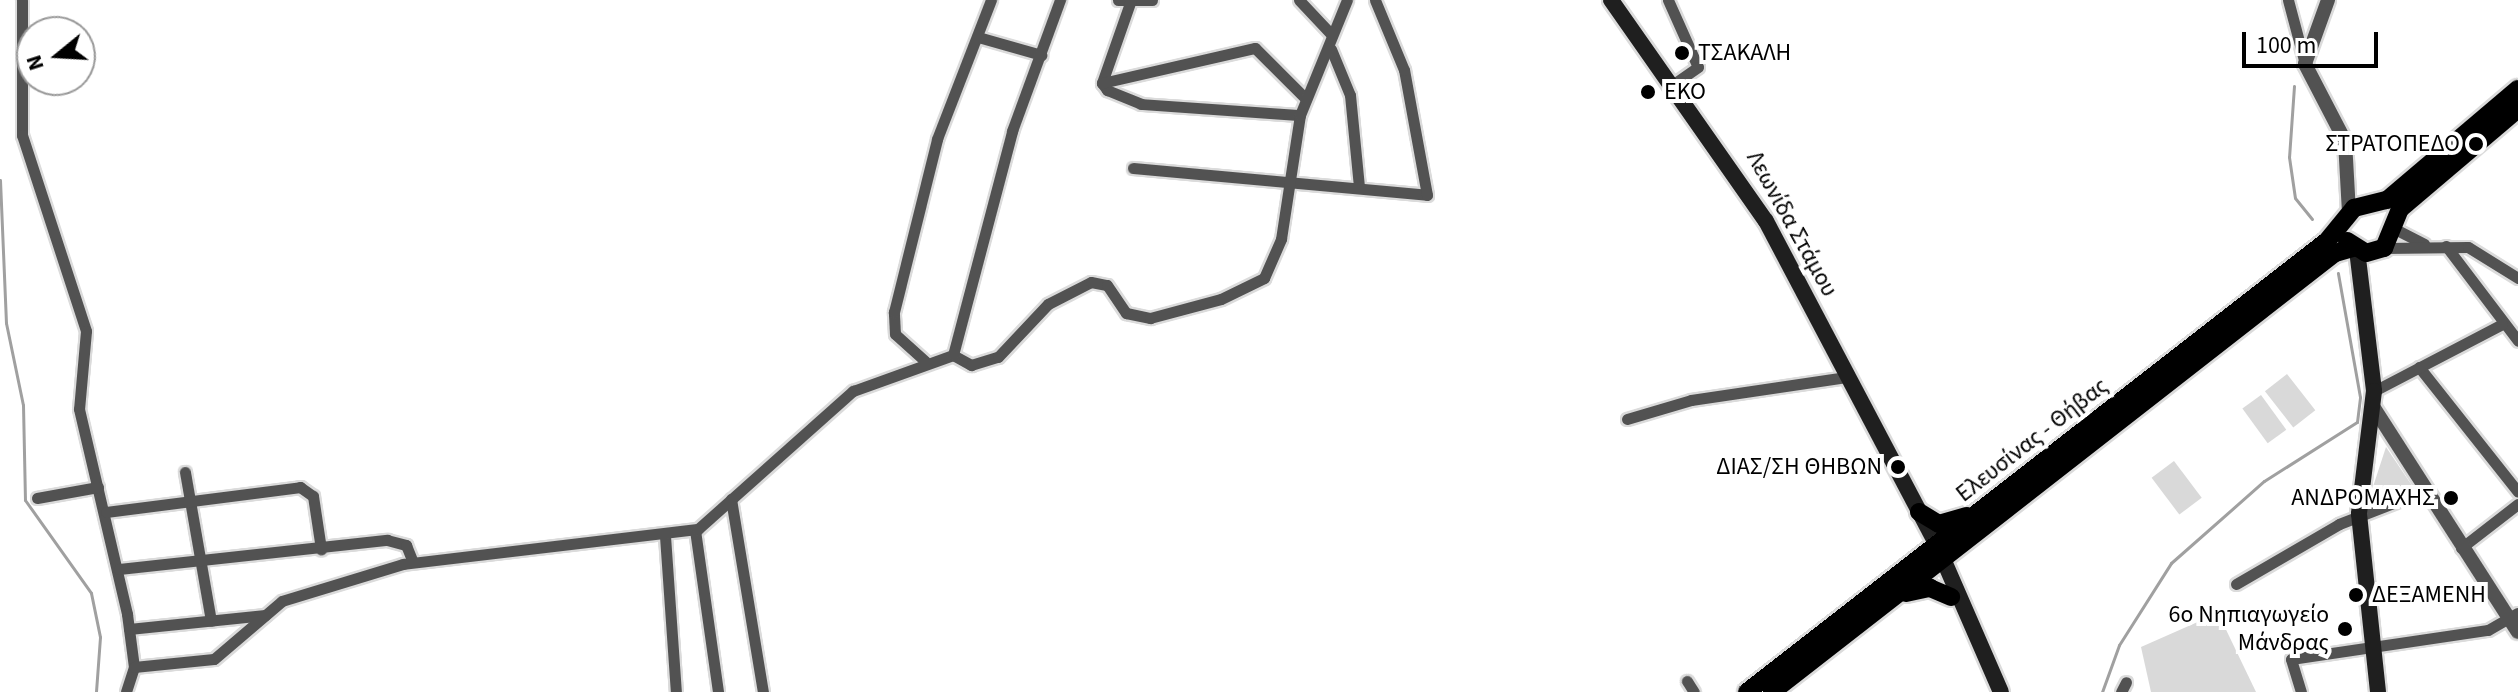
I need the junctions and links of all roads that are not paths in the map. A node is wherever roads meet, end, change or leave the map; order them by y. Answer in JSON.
{"nodes":[{"id":1,"x":22,"y":0,"type":"edge"},
{"id":2,"x":991,"y":0,"type":"edge"},
{"id":3,"x":1060,"y":0,"type":"edge"},
{"id":4,"x":1152,"y":0,"type":"edge"},
{"id":5,"x":1299,"y":0,"type":"edge"},
{"id":6,"x":1347,"y":0,"type":"edge"},
{"id":7,"x":1375,"y":0,"type":"edge"},
{"id":8,"x":1611,"y":0,"type":"edge"},
{"id":9,"x":1668,"y":0,"type":"edge"},
{"id":10,"x":2288,"y":0,"type":"edge"},
{"id":11,"x":2328,"y":0,"type":"edge"},
{"id":12,"x":1126,"y":2,"type":"edge"},
{"id":13,"x":1332,"y":35,"type":"junction"},
{"id":14,"x":978,"y":37,"type":"junction"},
{"id":15,"x":1331,"y":49,"type":"junction"},
{"id":16,"x":1041,"y":55,"type":"junction"},
{"id":17,"x":2305,"y":64,"type":"junction"},
{"id":18,"x":1102,"y":83,"type":"junction"},
{"id":19,"x":1675,"y":83,"type":"junction"},
{"id":20,"x":2518,"y":89,"type":"edge"},
{"id":21,"x":1306,"y":99,"type":"junction"},
{"id":22,"x":2518,"y":109,"type":"edge"},
{"id":23,"x":1300,"y":115,"type":"junction"},
{"id":24,"x":2349,"y":165,"type":"junction"},
{"id":25,"x":1133,"y":168,"type":"dead end"},
{"id":26,"x":1293,"y":178,"type":"junction"},
{"id":27,"x":1359,"y":186,"type":"junction"},
{"id":28,"x":2374,"y":203,"type":"junction"},
{"id":29,"x":2347,"y":218,"type":"junction"},
{"id":30,"x":2393,"y":225,"type":"junction"},
{"id":31,"x":2439,"y":246,"type":"junction"},
{"id":32,"x":2355,"y":249,"type":"junction"},
{"id":33,"x":2381,"y":250,"type":"junction"},
{"id":34,"x":2518,"y":278,"type":"edge"},
{"id":35,"x":2366,"y":317,"type":"junction"},
{"id":36,"x":2502,"y":324,"type":"junction"},
{"id":37,"x":2518,"y":341,"type":"edge"},
{"id":38,"x":953,"y":355,"type":"junction"},
{"id":39,"x":925,"y":361,"type":"junction"},
{"id":40,"x":2419,"y":367,"type":"junction"},
{"id":41,"x":1846,"y":377,"type":"junction"},
{"id":42,"x":2374,"y":399,"type":"junction"},
{"id":43,"x":1627,"y":419,"type":"dead end"},
{"id":44,"x":185,"y":472,"type":"dead end"},
{"id":45,"x":98,"y":487,"type":"junction"},
{"id":46,"x":1902,"y":489,"type":"junction"},
{"id":47,"x":2424,"y":491,"type":"junction"},
{"id":48,"x":2518,"y":492,"type":"edge"},
{"id":49,"x":37,"y":498,"type":"dead end"},
{"id":50,"x":731,"y":499,"type":"junction"},
{"id":51,"x":192,"y":502,"type":"junction"},
{"id":52,"x":2518,"y":504,"type":"edge"},
{"id":53,"x":1987,"y":506,"type":"junction"},
{"id":54,"x":106,"y":512,"type":"junction"},
{"id":55,"x":1919,"y":512,"type":"junction"},
{"id":56,"x":2359,"y":514,"type":"junction"},
{"id":57,"x":695,"y":530,"type":"junction"},
{"id":58,"x":665,"y":536,"type":"junction"},
{"id":59,"x":2461,"y":548,"type":"junction"},
{"id":60,"x":321,"y":549,"type":"junction"},
{"id":61,"x":1935,"y":556,"type":"junction"},
{"id":62,"x":202,"y":561,"type":"junction"},
{"id":63,"x":413,"y":562,"type":"junction"},
{"id":64,"x":119,"y":569,"type":"junction"},
{"id":65,"x":2236,"y":584,"type":"dead end"},
{"id":66,"x":1951,"y":597,"type":"junction"},
{"id":67,"x":1886,"y":604,"type":"junction"},
{"id":68,"x":1964,"y":613,"type":"junction"},
{"id":69,"x":265,"y":615,"type":"junction"},
{"id":70,"x":2513,"y":616,"type":"edge"},
{"id":71,"x":211,"y":621,"type":"junction"},
{"id":72,"x":129,"y":629,"type":"junction"},
{"id":73,"x":2518,"y":632,"type":"edge"},
{"id":74,"x":2373,"y":644,"type":"junction"},
{"id":75,"x":134,"y":667,"type":"junction"},
{"id":76,"x":2379,"y":691,"type":"edge"},
{"id":77,"x":126,"y":692,"type":"edge"},
{"id":78,"x":676,"y":692,"type":"edge"},
{"id":79,"x":718,"y":692,"type":"edge"},
{"id":80,"x":763,"y":692,"type":"edge"},
{"id":81,"x":1747,"y":692,"type":"edge"},
{"id":82,"x":1772,"y":692,"type":"edge"},
{"id":83,"x":2001,"y":692,"type":"edge"},
{"id":84,"x":2301,"y":692,"type":"edge"}],
"edges":[{"from":1,"to":45,"type":"street"},
{"from":2,"to":14,"type":"street"},
{"from":3,"to":16,"type":"street"},
{"from":4,"to":12,"type":"street"},
{"from":5,"to":13,"type":"street"},
{"from":6,"to":13,"type":"street"},
{"from":7,"to":27,"type":"street"},
{"from":8,"to":19,"type":"main road","name":"Λεωνίδα Στάμου"},
{"from":9,"to":19,"type":"street"},
{"from":10,"to":17,"type":"street"},
{"from":11,"to":17,"type":"street"},
{"from":12,"to":18,"type":"street"},
{"from":13,"to":15,"type":"street"},
{"from":14,"to":16,"type":"street"},
{"from":14,"to":39,"type":"street"},
{"from":15,"to":21,"type":"street"},
{"from":15,"to":27,"type":"street"},
{"from":16,"to":38,"type":"street"},
{"from":17,"to":24,"type":"street"},
{"from":18,"to":21,"type":"street"},
{"from":18,"to":23,"type":"street"},
{"from":19,"to":41,"type":"main road","name":"Λεωνίδα Στάμου"},
{"from":20,"to":28,"type":"main road","name":"Ελευσίνας - Θήβας"},
{"from":21,"to":23,"type":"street"},
{"from":22,"to":30,"type":"main road"},
{"from":23,"to":26,"type":"street"},
{"from":24,"to":28,"type":"street"},
{"from":24,"to":29,"type":"street"},
{"from":25,"to":26,"type":"street"},
{"from":26,"to":27,"type":"street"},
{"from":26,"to":38,"type":"street"},
{"from":28,"to":29,"type":"main road","name":"Ελευσίνας - Θήβας"},
{"from":28,"to":30,"type":"main road"},
{"from":29,"to":32,"type":"main road"},
{"from":29,"to":53,"type":"main road","name":"Ελευσίνας - Θήβας"},
{"from":30,"to":31,"type":"street"},
{"from":30,"to":33,"type":"main road"},
{"from":31,"to":33,"type":"street"},
{"from":31,"to":34,"type":"street"},
{"from":31,"to":36,"type":"street"},
{"from":32,"to":33,"type":"main road"},
{"from":32,"to":35,"type":"main road"},
{"from":32,"to":61,"type":"main road","name":"Ελευσίνας - Θήβας"},
{"from":33,"to":35,"type":"main road"},
{"from":35,"to":42,"type":"main road"},
{"from":36,"to":37,"type":"street"},
{"from":36,"to":40,"type":"street"},
{"from":38,"to":39,"type":"street"},
{"from":39,"to":50,"type":"street"},
{"from":40,"to":42,"type":"street"},
{"from":40,"to":48,"type":"street"},
{"from":41,"to":43,"type":"street"},
{"from":41,"to":46,"type":"main road","name":"Λεωνίδα Στάμου"},
{"from":42,"to":47,"type":"street"},
{"from":42,"to":56,"type":"main road"},
{"from":44,"to":51,"type":"street"},
{"from":45,"to":49,"type":"street"},
{"from":45,"to":54,"type":"street"},
{"from":46,"to":55,"type":"main road","name":"Λεωνίδα Στάμου"},
{"from":46,"to":61,"type":"main road","name":"Λεωνίδα Στάμου"},
{"from":47,"to":56,"type":"street"},
{"from":47,"to":59,"type":"street"},
{"from":50,"to":57,"type":"street"},
{"from":50,"to":80,"type":"street"},
{"from":51,"to":54,"type":"street"},
{"from":51,"to":60,"type":"street"},
{"from":51,"to":62,"type":"street"},
{"from":52,"to":59,"type":"street"},
{"from":53,"to":55,"type":"main road"},
{"from":53,"to":61,"type":"main road","name":"Ελευσίνας - Θήβας"},
{"from":54,"to":64,"type":"street"},
{"from":55,"to":61,"type":"main road","name":"Λεωνίδα Στάμου"},
{"from":56,"to":65,"type":"street"},
{"from":56,"to":74,"type":"main road"},
{"from":57,"to":58,"type":"street"},
{"from":57,"to":79,"type":"street"},
{"from":58,"to":63,"type":"street"},
{"from":58,"to":78,"type":"street"},
{"from":59,"to":70,"type":"street"},
{"from":60,"to":62,"type":"street"},
{"from":60,"to":63,"type":"street"},
{"from":61,"to":66,"type":"main road"},
{"from":61,"to":67,"type":"main road","name":"Ελευσίνας - Θήβας"},
{"from":61,"to":68,"type":"main road"},
{"from":61,"to":81,"type":"main road","name":"Ελευσίνας - Θήβας"},
{"from":62,"to":64,"type":"street"},
{"from":62,"to":71,"type":"street"},
{"from":63,"to":69,"type":"street"},
{"from":64,"to":72,"type":"street"},
{"from":66,"to":67,"type":"main road"},
{"from":66,"to":68,"type":"main road"},
{"from":67,"to":82,"type":"main road","name":"Ελευσίνας - Θήβας"},
{"from":68,"to":83,"type":"main road"},
{"from":69,"to":71,"type":"street"},
{"from":69,"to":75,"type":"street"},
{"from":70,"to":73,"type":"street"},
{"from":70,"to":74,"type":"street"},
{"from":71,"to":72,"type":"street"},
{"from":72,"to":75,"type":"street"},
{"from":74,"to":76,"type":"main road"},
{"from":74,"to":84,"type":"street"},
{"from":75,"to":77,"type":"street"}]}
